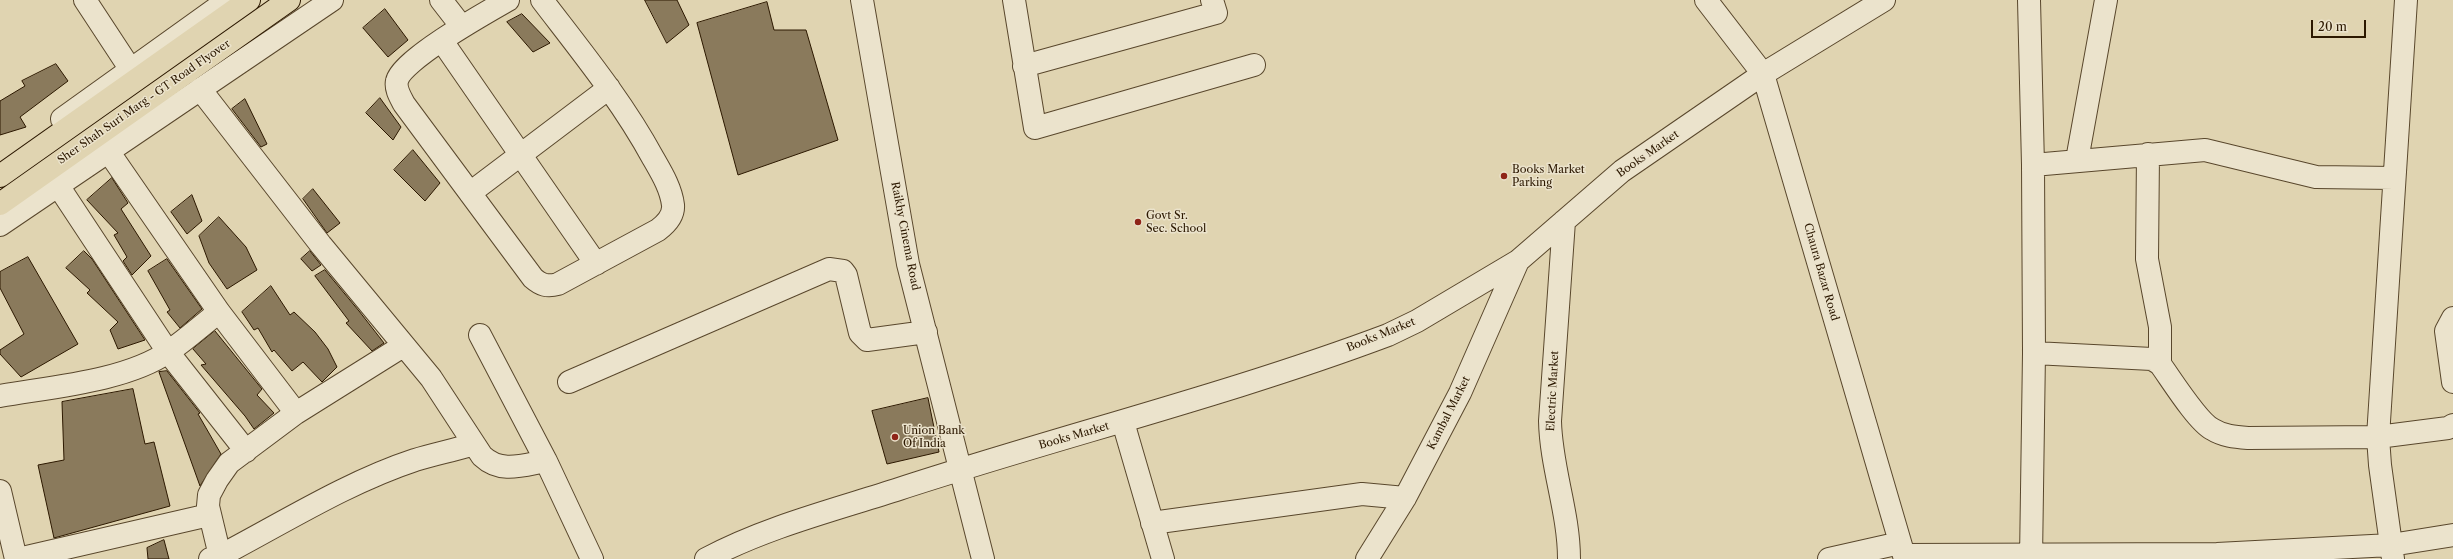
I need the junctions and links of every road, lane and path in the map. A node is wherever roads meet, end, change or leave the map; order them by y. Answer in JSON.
{"nodes":[{"id":1,"x":85,"y":0,"type":"edge"},
{"id":2,"x":228,"y":0,"type":"edge"},
{"id":3,"x":249,"y":0,"type":"edge"},
{"id":4,"x":289,"y":0,"type":"edge"},
{"id":5,"x":332,"y":0,"type":"edge"},
{"id":6,"x":441,"y":0,"type":"edge"},
{"id":7,"x":508,"y":0,"type":"edge"},
{"id":8,"x":542,"y":0,"type":"edge"},
{"id":9,"x":862,"y":0,"type":"edge"},
{"id":10,"x":1014,"y":0,"type":"edge"},
{"id":11,"x":1212,"y":0,"type":"edge"},
{"id":12,"x":1706,"y":0,"type":"edge"},
{"id":13,"x":1884,"y":0,"type":"edge"},
{"id":14,"x":2029,"y":0,"type":"edge"},
{"id":15,"x":2106,"y":0,"type":"edge"},
{"id":16,"x":2406,"y":0,"type":"edge"},
{"id":17,"x":462,"y":27,"type":"junction"},
{"id":18,"x":442,"y":41,"type":"junction"},
{"id":19,"x":1254,"y":65,"type":"dead end"},
{"id":20,"x":1024,"y":66,"type":"junction"},
{"id":21,"x":131,"y":70,"type":"junction"},
{"id":22,"x":1763,"y":74,"type":"junction"},
{"id":23,"x":609,"y":88,"type":"junction"},
{"id":24,"x":200,"y":89,"type":"junction"},
{"id":25,"x":108,"y":151,"type":"junction"},
{"id":26,"x":522,"y":154,"type":"junction"},
{"id":27,"x":2148,"y":154,"type":"junction"},
{"id":28,"x":2078,"y":160,"type":"junction"},
{"id":29,"x":0,"y":165,"type":"edge"},
{"id":30,"x":2033,"y":165,"type":"junction"},
{"id":31,"x":0,"y":176,"type":"edge"},
{"id":32,"x":2394,"y":178,"type":"junction"},
{"id":33,"x":57,"y":184,"type":"junction"},
{"id":34,"x":470,"y":193,"type":"junction"},
{"id":35,"x":0,"y":204,"type":"edge"},
{"id":36,"x":1564,"y":221,"type":"junction"},
{"id":37,"x":0,"y":225,"type":"edge"},
{"id":38,"x":1518,"y":261,"type":"junction"},
{"id":39,"x":596,"y":264,"type":"junction"},
{"id":40,"x":219,"y":312,"type":"junction"},
{"id":41,"x":2453,"y":318,"type":"edge"},
{"id":42,"x":926,"y":332,"type":"junction"},
{"id":43,"x":480,"y":335,"type":"dead end"},
{"id":44,"x":403,"y":346,"type":"junction"},
{"id":45,"x":168,"y":352,"type":"junction"},
{"id":46,"x":2034,"y":353,"type":"junction"},
{"id":47,"x":2160,"y":364,"type":"junction"},
{"id":48,"x":569,"y":382,"type":"dead end"},
{"id":49,"x":2453,"y":382,"type":"edge"},
{"id":50,"x":0,"y":396,"type":"edge"},
{"id":51,"x":296,"y":413,"type":"junction"},
{"id":52,"x":1123,"y":422,"type":"junction"},
{"id":53,"x":2453,"y":425,"type":"edge"},
{"id":54,"x":2378,"y":437,"type":"junction"},
{"id":55,"x":474,"y":444,"type":"junction"},
{"id":56,"x":246,"y":450,"type":"junction"},
{"id":57,"x":546,"y":461,"type":"junction"},
{"id":58,"x":962,"y":468,"type":"junction"},
{"id":59,"x":0,"y":491,"type":"edge"},
{"id":60,"x":1405,"y":498,"type":"junction"},
{"id":61,"x":209,"y":515,"type":"junction"},
{"id":62,"x":1152,"y":523,"type":"junction"},
{"id":63,"x":3,"y":525,"type":"edge"},
{"id":64,"x":2453,"y":535,"type":"edge"},
{"id":65,"x":1903,"y":552,"type":"edge"},
{"id":66,"x":2392,"y":552,"type":"edge"},
{"id":67,"x":13,"y":556,"type":"edge"},
{"id":68,"x":2031,"y":556,"type":"edge"},
{"id":69,"x":215,"y":557,"type":"edge"},
{"id":70,"x":592,"y":559,"type":"edge"},
{"id":71,"x":706,"y":559,"type":"edge"},
{"id":72,"x":983,"y":559,"type":"edge"},
{"id":73,"x":1163,"y":559,"type":"edge"},
{"id":74,"x":1367,"y":559,"type":"edge"},
{"id":75,"x":1569,"y":559,"type":"edge"},
{"id":76,"x":1829,"y":559,"type":"edge"}],
"edges":[{"from":1,"to":21,"type":"street"},
{"from":2,"to":21,"type":"street"},
{"from":3,"to":31,"type":"main road","name":"Sher Shah Suri Marg - GT Road Flyover"},
{"from":4,"to":35,"type":"main road","name":"Sher Shah Suri Marg - GT Road Flyover"},
{"from":5,"to":24,"type":"street"},
{"from":6,"to":17,"type":"street"},
{"from":7,"to":17,"type":"street"},
{"from":8,"to":23,"type":"street"},
{"from":9,"to":42,"type":"street","name":"Raikhy Cinema Road"},
{"from":10,"to":20,"type":"street"},
{"from":11,"to":20,"type":"street"},
{"from":12,"to":22,"type":"street","name":"Chaura Bazar Road"},
{"from":13,"to":22,"type":"street","name":"Books Market"},
{"from":14,"to":30,"type":"street"},
{"from":15,"to":28,"type":"street"},
{"from":16,"to":32,"type":"street"},
{"from":17,"to":18,"type":"street"},
{"from":18,"to":26,"type":"street"},
{"from":18,"to":34,"type":"street"},
{"from":19,"to":20,"type":"street"},
{"from":21,"to":29,"type":"street"},
{"from":22,"to":36,"type":"street","name":"Books Market"},
{"from":22,"to":65,"type":"street","name":"Chaura Bazar Road"},
{"from":23,"to":26,"type":"street"},
{"from":23,"to":39,"type":"street"},
{"from":24,"to":25,"type":"street"},
{"from":24,"to":44,"type":"street"},
{"from":25,"to":33,"type":"street"},
{"from":25,"to":40,"type":"street"},
{"from":26,"to":34,"type":"street"},
{"from":26,"to":39,"type":"street"},
{"from":27,"to":28,"type":"street"},
{"from":27,"to":32,"type":"street"},
{"from":27,"to":47,"type":"street"},
{"from":28,"to":30,"type":"street"},
{"from":30,"to":46,"type":"street"},
{"from":32,"to":54,"type":"street"},
{"from":33,"to":37,"type":"street"},
{"from":33,"to":45,"type":"street"},
{"from":34,"to":39,"type":"street"},
{"from":36,"to":38,"type":"street","name":"Books Market"},
{"from":36,"to":75,"type":"street","name":"Electric Market"},
{"from":38,"to":52,"type":"street","name":"Books Market"},
{"from":38,"to":60,"type":"street","name":"Kambal Market"},
{"from":40,"to":45,"type":"street"},
{"from":40,"to":51,"type":"street"},
{"from":41,"to":49,"type":"street"},
{"from":42,"to":48,"type":"street"},
{"from":42,"to":58,"type":"street","name":"Raikhy Cinema Road"},
{"from":43,"to":57,"type":"street"},
{"from":44,"to":51,"type":"street"},
{"from":44,"to":55,"type":"street"},
{"from":45,"to":50,"type":"street"},
{"from":45,"to":56,"type":"street"},
{"from":46,"to":47,"type":"street"},
{"from":46,"to":68,"type":"street"},
{"from":47,"to":54,"type":"street"},
{"from":51,"to":56,"type":"street"},
{"from":52,"to":58,"type":"street","name":"Books Market"},
{"from":52,"to":62,"type":"street"},
{"from":53,"to":54,"type":"street"},
{"from":54,"to":66,"type":"street"},
{"from":55,"to":57,"type":"street"},
{"from":55,"to":69,"type":"street"},
{"from":56,"to":61,"type":"street"},
{"from":57,"to":70,"type":"street"},
{"from":58,"to":71,"type":"street","name":"Books Market"},
{"from":58,"to":72,"type":"street","name":"Raikhy Cinema Road"},
{"from":59,"to":63,"type":"street"},
{"from":60,"to":62,"type":"street"},
{"from":60,"to":74,"type":"street","name":"Kambal Market"},
{"from":61,"to":67,"type":"street"},
{"from":61,"to":69,"type":"street"},
{"from":62,"to":73,"type":"street"},
{"from":63,"to":67,"type":"street"},
{"from":64,"to":66,"type":"street"},
{"from":65,"to":68,"type":"street"},
{"from":65,"to":76,"type":"street"},
{"from":66,"to":68,"type":"street"}]}
